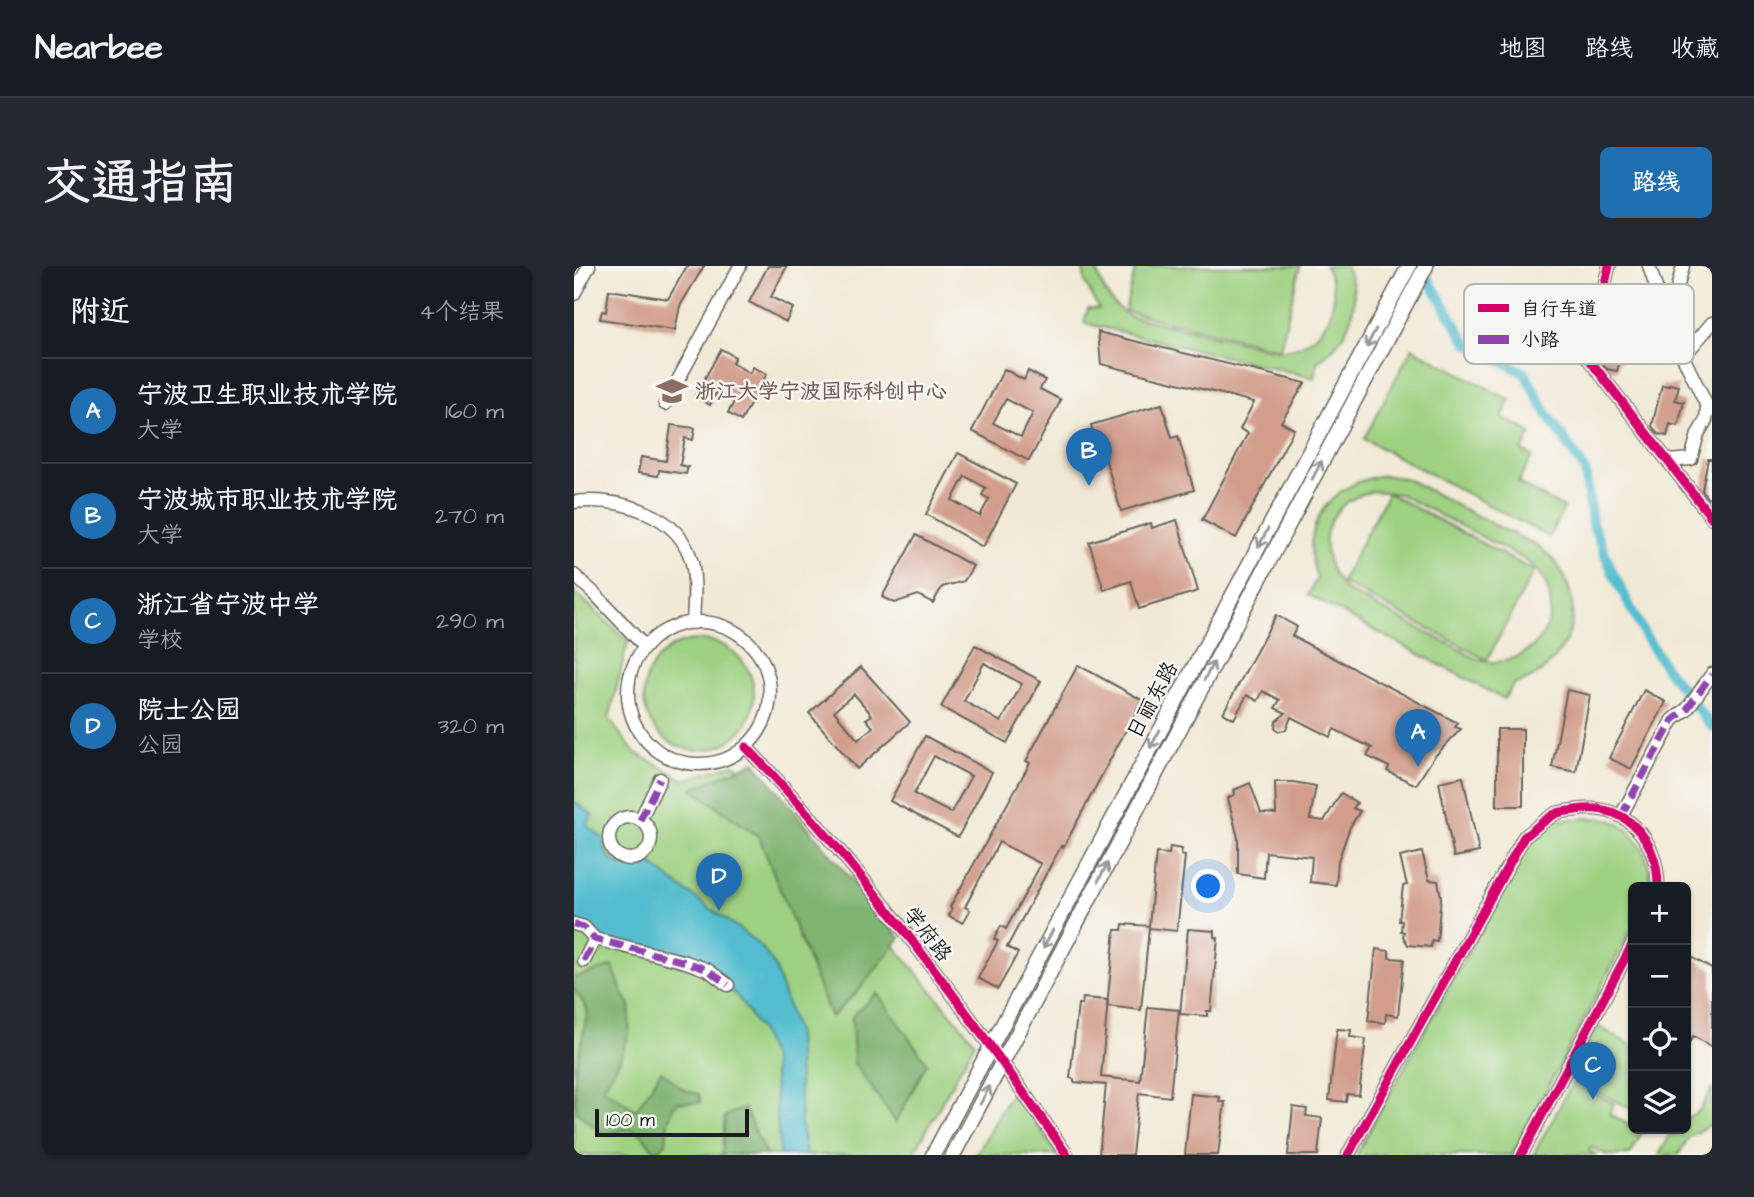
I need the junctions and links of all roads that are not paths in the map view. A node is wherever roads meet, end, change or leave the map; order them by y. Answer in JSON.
{"nodes":[{"id":1,"x":589,"y":266,"type":"edge"},
{"id":2,"x":740,"y":266,"type":"edge"},
{"id":3,"x":1426,"y":266,"type":"edge"},
{"id":4,"x":1609,"y":266,"type":"edge"},
{"id":5,"x":1649,"y":266,"type":"edge"},
{"id":6,"x":1683,"y":266,"type":"edge"},
{"id":7,"x":1409,"y":277,"type":"edge"},
{"id":8,"x":1605,"y":284,"type":"edge"},
{"id":9,"x":1655,"y":284,"type":"edge"},
{"id":10,"x":1678,"y":284,"type":"edge"},
{"id":11,"x":574,"y":294,"type":"edge"},
{"id":12,"x":1712,"y":323,"type":"edge"},
{"id":13,"x":1694,"y":346,"type":"edge"},
{"id":14,"x":1593,"y":364,"type":"edge"},
{"id":15,"x":1687,"y":364,"type":"edge"},
{"id":16,"x":665,"y":404,"type":"dead end"},
{"id":17,"x":1710,"y":409,"type":"edge"},
{"id":18,"x":1668,"y":461,"type":"junction"},
{"id":19,"x":574,"y":502,"type":"edge"},
{"id":20,"x":1712,"y":518,"type":"edge"},
{"id":21,"x":574,"y":575,"type":"edge"},
{"id":22,"x":692,"y":622,"type":"junction"},
{"id":23,"x":645,"y":647,"type":"junction"},
{"id":24,"x":1712,"y":674,"type":"edge"},
{"id":25,"x":746,"y":747,"type":"junction"},
{"id":26,"x":660,"y":779,"type":"dead end"},
{"id":27,"x":1622,"y":813,"type":"dead end"},
{"id":28,"x":640,"y":820,"type":"dead end"},
{"id":29,"x":1657,"y":882,"type":"edge"},
{"id":30,"x":574,"y":924,"type":"edge"},
{"id":31,"x":594,"y":939,"type":"junction"},
{"id":32,"x":1632,"y":945,"type":"edge"},
{"id":33,"x":584,"y":961,"type":"dead end"},
{"id":34,"x":728,"y":985,"type":"dead end"},
{"id":35,"x":991,"y":1045,"type":"junction"},
{"id":36,"x":1003,"y":1062,"type":"junction"},
{"id":37,"x":933,"y":1155,"type":"edge"},
{"id":38,"x":953,"y":1155,"type":"edge"},
{"id":39,"x":1068,"y":1155,"type":"edge"},
{"id":40,"x":1349,"y":1155,"type":"edge"},
{"id":41,"x":1521,"y":1155,"type":"edge"}],
"edges":[{"from":1,"to":11,"type":"street"},
{"from":2,"to":16,"type":"street"},
{"from":3,"to":7,"type":"main road","name":"日丽东路"},
{"from":4,"to":8,"type":"street"},
{"from":5,"to":9,"type":"street"},
{"from":6,"to":10,"type":"street"},
{"from":7,"to":35,"type":"main road","name":"日丽东路","one_way":true},
{"from":36,"to":7,"type":"main road","name":"日丽东路","one_way":true},
{"from":12,"to":13,"type":"street"},
{"from":14,"to":18,"type":"street"},
{"from":15,"to":17,"type":"street"},
{"from":17,"to":18,"type":"street"},
{"from":18,"to":20,"type":"street"},
{"from":19,"to":22,"type":"street"},
{"from":21,"to":23,"type":"street"},
{"from":22,"to":23,"type":"street"},
{"from":22,"to":25,"type":"street"},
{"from":23,"to":25,"type":"street"},
{"from":24,"to":27,"type":"street"},
{"from":25,"to":35,"type":"street","name":"学府路"},
{"from":26,"to":28,"type":"street"},
{"from":29,"to":40,"type":"street"},
{"from":30,"to":31,"type":"street"},
{"from":31,"to":33,"type":"street"},
{"from":31,"to":34,"type":"street"},
{"from":32,"to":41,"type":"street"},
{"from":35,"to":36,"type":"street","name":"学府路"},
{"from":35,"to":37,"type":"main road","name":"日丽东路"},
{"from":38,"to":36,"type":"main road","name":"日丽东路","one_way":true},
{"from":36,"to":39,"type":"street","name":"学府路"}]}
